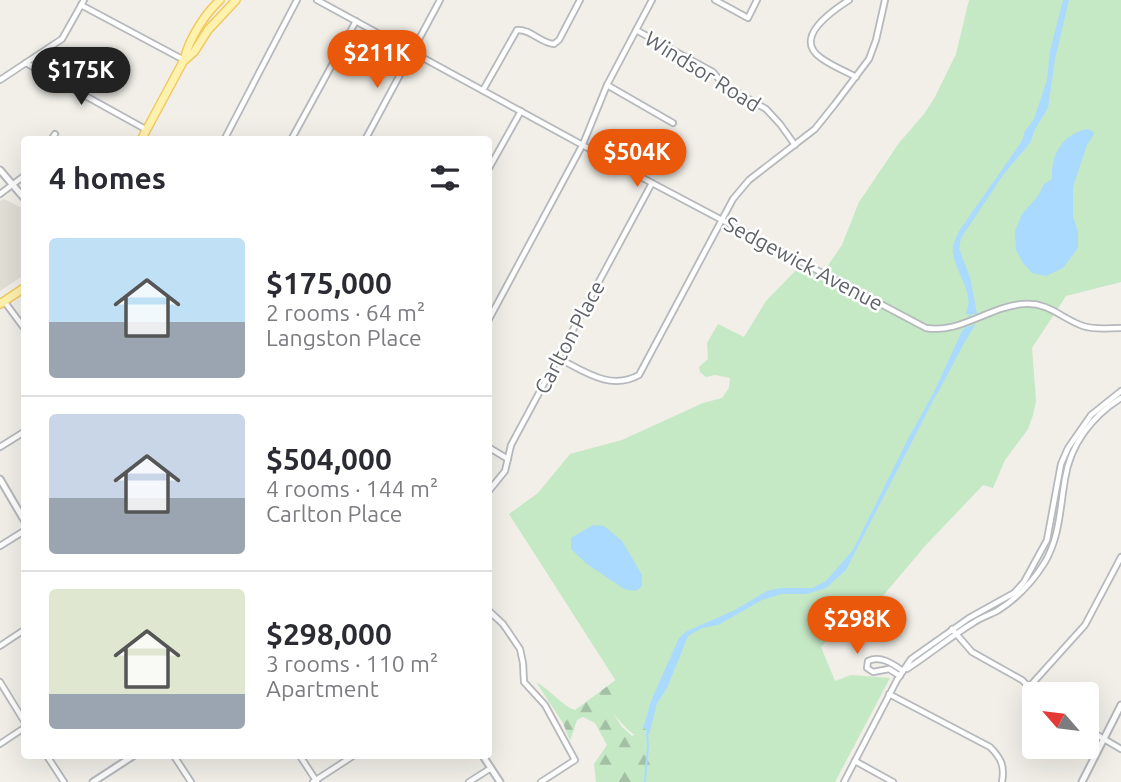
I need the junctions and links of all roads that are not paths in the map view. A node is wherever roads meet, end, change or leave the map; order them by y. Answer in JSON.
{"nodes":[{"id":1,"x":220,"y":0,"type":"edge"},
{"id":2,"x":236,"y":0,"type":"edge"},
{"id":3,"x":297,"y":0,"type":"edge"},
{"id":4,"x":317,"y":0,"type":"edge"},
{"id":5,"x":440,"y":0,"type":"edge"},
{"id":6,"x":580,"y":0,"type":"edge"},
{"id":7,"x":652,"y":0,"type":"edge"},
{"id":8,"x":715,"y":0,"type":"edge"},
{"id":9,"x":757,"y":0,"type":"edge"},
{"id":10,"x":849,"y":0,"type":"edge"},
{"id":11,"x":885,"y":0,"type":"edge"},
{"id":12,"x":82,"y":3,"type":"edge"},
{"id":13,"x":356,"y":21,"type":"junction"},
{"id":14,"x":636,"y":30,"type":"junction"},
{"id":15,"x":412,"y":52,"type":"junction"},
{"id":16,"x":184,"y":60,"type":"junction"},
{"id":17,"x":26,"y":63,"type":"junction"},
{"id":18,"x":856,"y":77,"type":"junction"},
{"id":19,"x":0,"y":80,"type":"edge"},
{"id":20,"x":607,"y":85,"type":"junction"},
{"id":21,"x":483,"y":90,"type":"junction"},
{"id":22,"x":521,"y":111,"type":"junction"},
{"id":23,"x":673,"y":123,"type":"dead end"},
{"id":24,"x":147,"y":130,"type":"junction"},
{"id":25,"x":143,"y":136,"type":"edge"},
{"id":26,"x":225,"y":136,"type":"edge"},
{"id":27,"x":293,"y":136,"type":"edge"},
{"id":28,"x":367,"y":136,"type":"edge"},
{"id":29,"x":583,"y":144,"type":"junction"},
{"id":30,"x":795,"y":145,"type":"junction"},
{"id":31,"x":492,"y":162,"type":"edge"},
{"id":32,"x":0,"y":170,"type":"edge"},
{"id":33,"x":21,"y":178,"type":"edge"},
{"id":34,"x":652,"y":183,"type":"junction"},
{"id":35,"x":12,"y":186,"type":"junction"},
{"id":36,"x":0,"y":194,"type":"edge"},
{"id":37,"x":21,"y":195,"type":"edge"},
{"id":38,"x":721,"y":218,"type":"junction"},
{"id":39,"x":21,"y":290,"type":"edge"},
{"id":40,"x":2,"y":303,"type":"edge"},
{"id":41,"x":492,"y":314,"type":"edge"},
{"id":42,"x":21,"y":325,"type":"edge"},
{"id":43,"x":1121,"y":328,"type":"edge"},
{"id":44,"x":558,"y":358,"type":"junction"},
{"id":45,"x":1121,"y":391,"type":"edge"},
{"id":46,"x":1121,"y":398,"type":"edge"},
{"id":47,"x":21,"y":434,"type":"edge"},
{"id":48,"x":0,"y":447,"type":"edge"},
{"id":49,"x":492,"y":449,"type":"edge"},
{"id":50,"x":508,"y":459,"type":"junction"},
{"id":51,"x":0,"y":479,"type":"edge"},
{"id":52,"x":492,"y":487,"type":"edge"},
{"id":53,"x":21,"y":515,"type":"edge"},
{"id":54,"x":21,"y":533,"type":"edge"},
{"id":55,"x":0,"y":546,"type":"edge"},
{"id":56,"x":1121,"y":557,"type":"edge"},
{"id":57,"x":492,"y":614,"type":"edge"},
{"id":58,"x":952,"y":629,"type":"junction"},
{"id":59,"x":21,"y":632,"type":"edge"},
{"id":60,"x":956,"y":634,"type":"junction"},
{"id":61,"x":0,"y":646,"type":"edge"},
{"id":62,"x":902,"y":674,"type":"junction"},
{"id":63,"x":0,"y":682,"type":"edge"},
{"id":64,"x":1024,"y":682,"type":"edge"},
{"id":65,"x":1034,"y":682,"type":"edge"},
{"id":66,"x":889,"y":694,"type":"junction"},
{"id":67,"x":1121,"y":705,"type":"edge"},
{"id":68,"x":21,"y":715,"type":"edge"},
{"id":69,"x":21,"y":730,"type":"edge"},
{"id":70,"x":1099,"y":737,"type":"edge"},
{"id":71,"x":1103,"y":740,"type":"junction"},
{"id":72,"x":0,"y":744,"type":"edge"},
{"id":73,"x":1121,"y":749,"type":"edge"},
{"id":74,"x":49,"y":759,"type":"edge"},
{"id":75,"x":128,"y":759,"type":"edge"},
{"id":76,"x":176,"y":759,"type":"edge"},
{"id":77,"x":302,"y":759,"type":"edge"},
{"id":78,"x":349,"y":759,"type":"edge"},
{"id":79,"x":485,"y":759,"type":"edge"},
{"id":80,"x":855,"y":761,"type":"junction"},
{"id":81,"x":491,"y":768,"type":"junction"},
{"id":82,"x":64,"y":782,"type":"edge"},
{"id":83,"x":93,"y":782,"type":"edge"},
{"id":84,"x":191,"y":782,"type":"edge"},
{"id":85,"x":315,"y":782,"type":"edge"},
{"id":86,"x":470,"y":782,"type":"edge"},
{"id":87,"x":500,"y":782,"type":"edge"},
{"id":88,"x":541,"y":782,"type":"edge"},
{"id":89,"x":844,"y":782,"type":"edge"},
{"id":90,"x":893,"y":782,"type":"edge"},
{"id":91,"x":1002,"y":782,"type":"edge"},
{"id":92,"x":1082,"y":782,"type":"edge"}],
"edges":[{"from":1,"to":16,"type":"main road"},
{"from":2,"to":16,"type":"main road"},
{"from":3,"to":26,"type":"street"},
{"from":4,"to":13,"type":"street","name":"Sedgewick Avenue"},
{"from":5,"to":15,"type":"street"},
{"from":6,"to":21,"type":"street"},
{"from":7,"to":14,"type":"street"},
{"from":8,"to":9,"type":"street"},
{"from":10,"to":18,"type":"street"},
{"from":11,"to":18,"type":"street"},
{"from":12,"to":16,"type":"street"},
{"from":12,"to":17,"type":"street"},
{"from":13,"to":15,"type":"street","name":"Sedgewick Avenue"},
{"from":13,"to":27,"type":"street"},
{"from":14,"to":20,"type":"street"},
{"from":14,"to":30,"type":"street","name":"Windsor Road"},
{"from":15,"to":21,"type":"street","name":"Sedgewick Avenue"},
{"from":15,"to":28,"type":"street"},
{"from":16,"to":24,"type":"main road"},
{"from":17,"to":19,"type":"street"},
{"from":17,"to":24,"type":"street"},
{"from":18,"to":30,"type":"street"},
{"from":20,"to":23,"type":"street"},
{"from":20,"to":29,"type":"street"},
{"from":21,"to":22,"type":"street","name":"Sedgewick Avenue"},
{"from":22,"to":29,"type":"street","name":"Sedgewick Avenue"},
{"from":22,"to":31,"type":"street"},
{"from":24,"to":25,"type":"main road"},
{"from":29,"to":34,"type":"street","name":"Sedgewick Avenue"},
{"from":29,"to":41,"type":"street"},
{"from":30,"to":38,"type":"street"},
{"from":32,"to":35,"type":"street"},
{"from":33,"to":35,"type":"street"},
{"from":34,"to":38,"type":"street","name":"Sedgewick Avenue"},
{"from":34,"to":44,"type":"street","name":"Carlton Place"},
{"from":35,"to":36,"type":"street"},
{"from":35,"to":37,"type":"street"},
{"from":38,"to":43,"type":"street","name":"Sedgewick Avenue"},
{"from":38,"to":44,"type":"street"},
{"from":39,"to":40,"type":"main road"},
{"from":40,"to":42,"type":"street"},
{"from":44,"to":50,"type":"street","name":"Carlton Place"},
{"from":45,"to":58,"type":"street"},
{"from":46,"to":60,"type":"street"},
{"from":47,"to":48,"type":"street"},
{"from":49,"to":50,"type":"street"},
{"from":50,"to":52,"type":"street","name":"Carlton Place"},
{"from":51,"to":53,"type":"street"},
{"from":54,"to":55,"type":"street"},
{"from":56,"to":65,"type":"street"},
{"from":57,"to":88,"type":"street"},
{"from":58,"to":60,"type":"street"},
{"from":58,"to":62,"type":"street"},
{"from":59,"to":61,"type":"street"},
{"from":60,"to":62,"type":"street"},
{"from":60,"to":64,"type":"street"},
{"from":62,"to":62,"type":"street"},
{"from":62,"to":66,"type":"street"},
{"from":63,"to":68,"type":"street"},
{"from":66,"to":80,"type":"street"},
{"from":66,"to":91,"type":"street"},
{"from":67,"to":71,"type":"street"},
{"from":69,"to":72,"type":"street"},
{"from":70,"to":71,"type":"street"},
{"from":71,"to":73,"type":"street"},
{"from":71,"to":92,"type":"street"},
{"from":74,"to":82,"type":"street"},
{"from":75,"to":83,"type":"street"},
{"from":76,"to":84,"type":"street"},
{"from":77,"to":85,"type":"street"},
{"from":78,"to":85,"type":"street"},
{"from":79,"to":81,"type":"street"},
{"from":80,"to":89,"type":"street"},
{"from":80,"to":90,"type":"street"},
{"from":81,"to":86,"type":"street"},
{"from":81,"to":87,"type":"street"}]}
